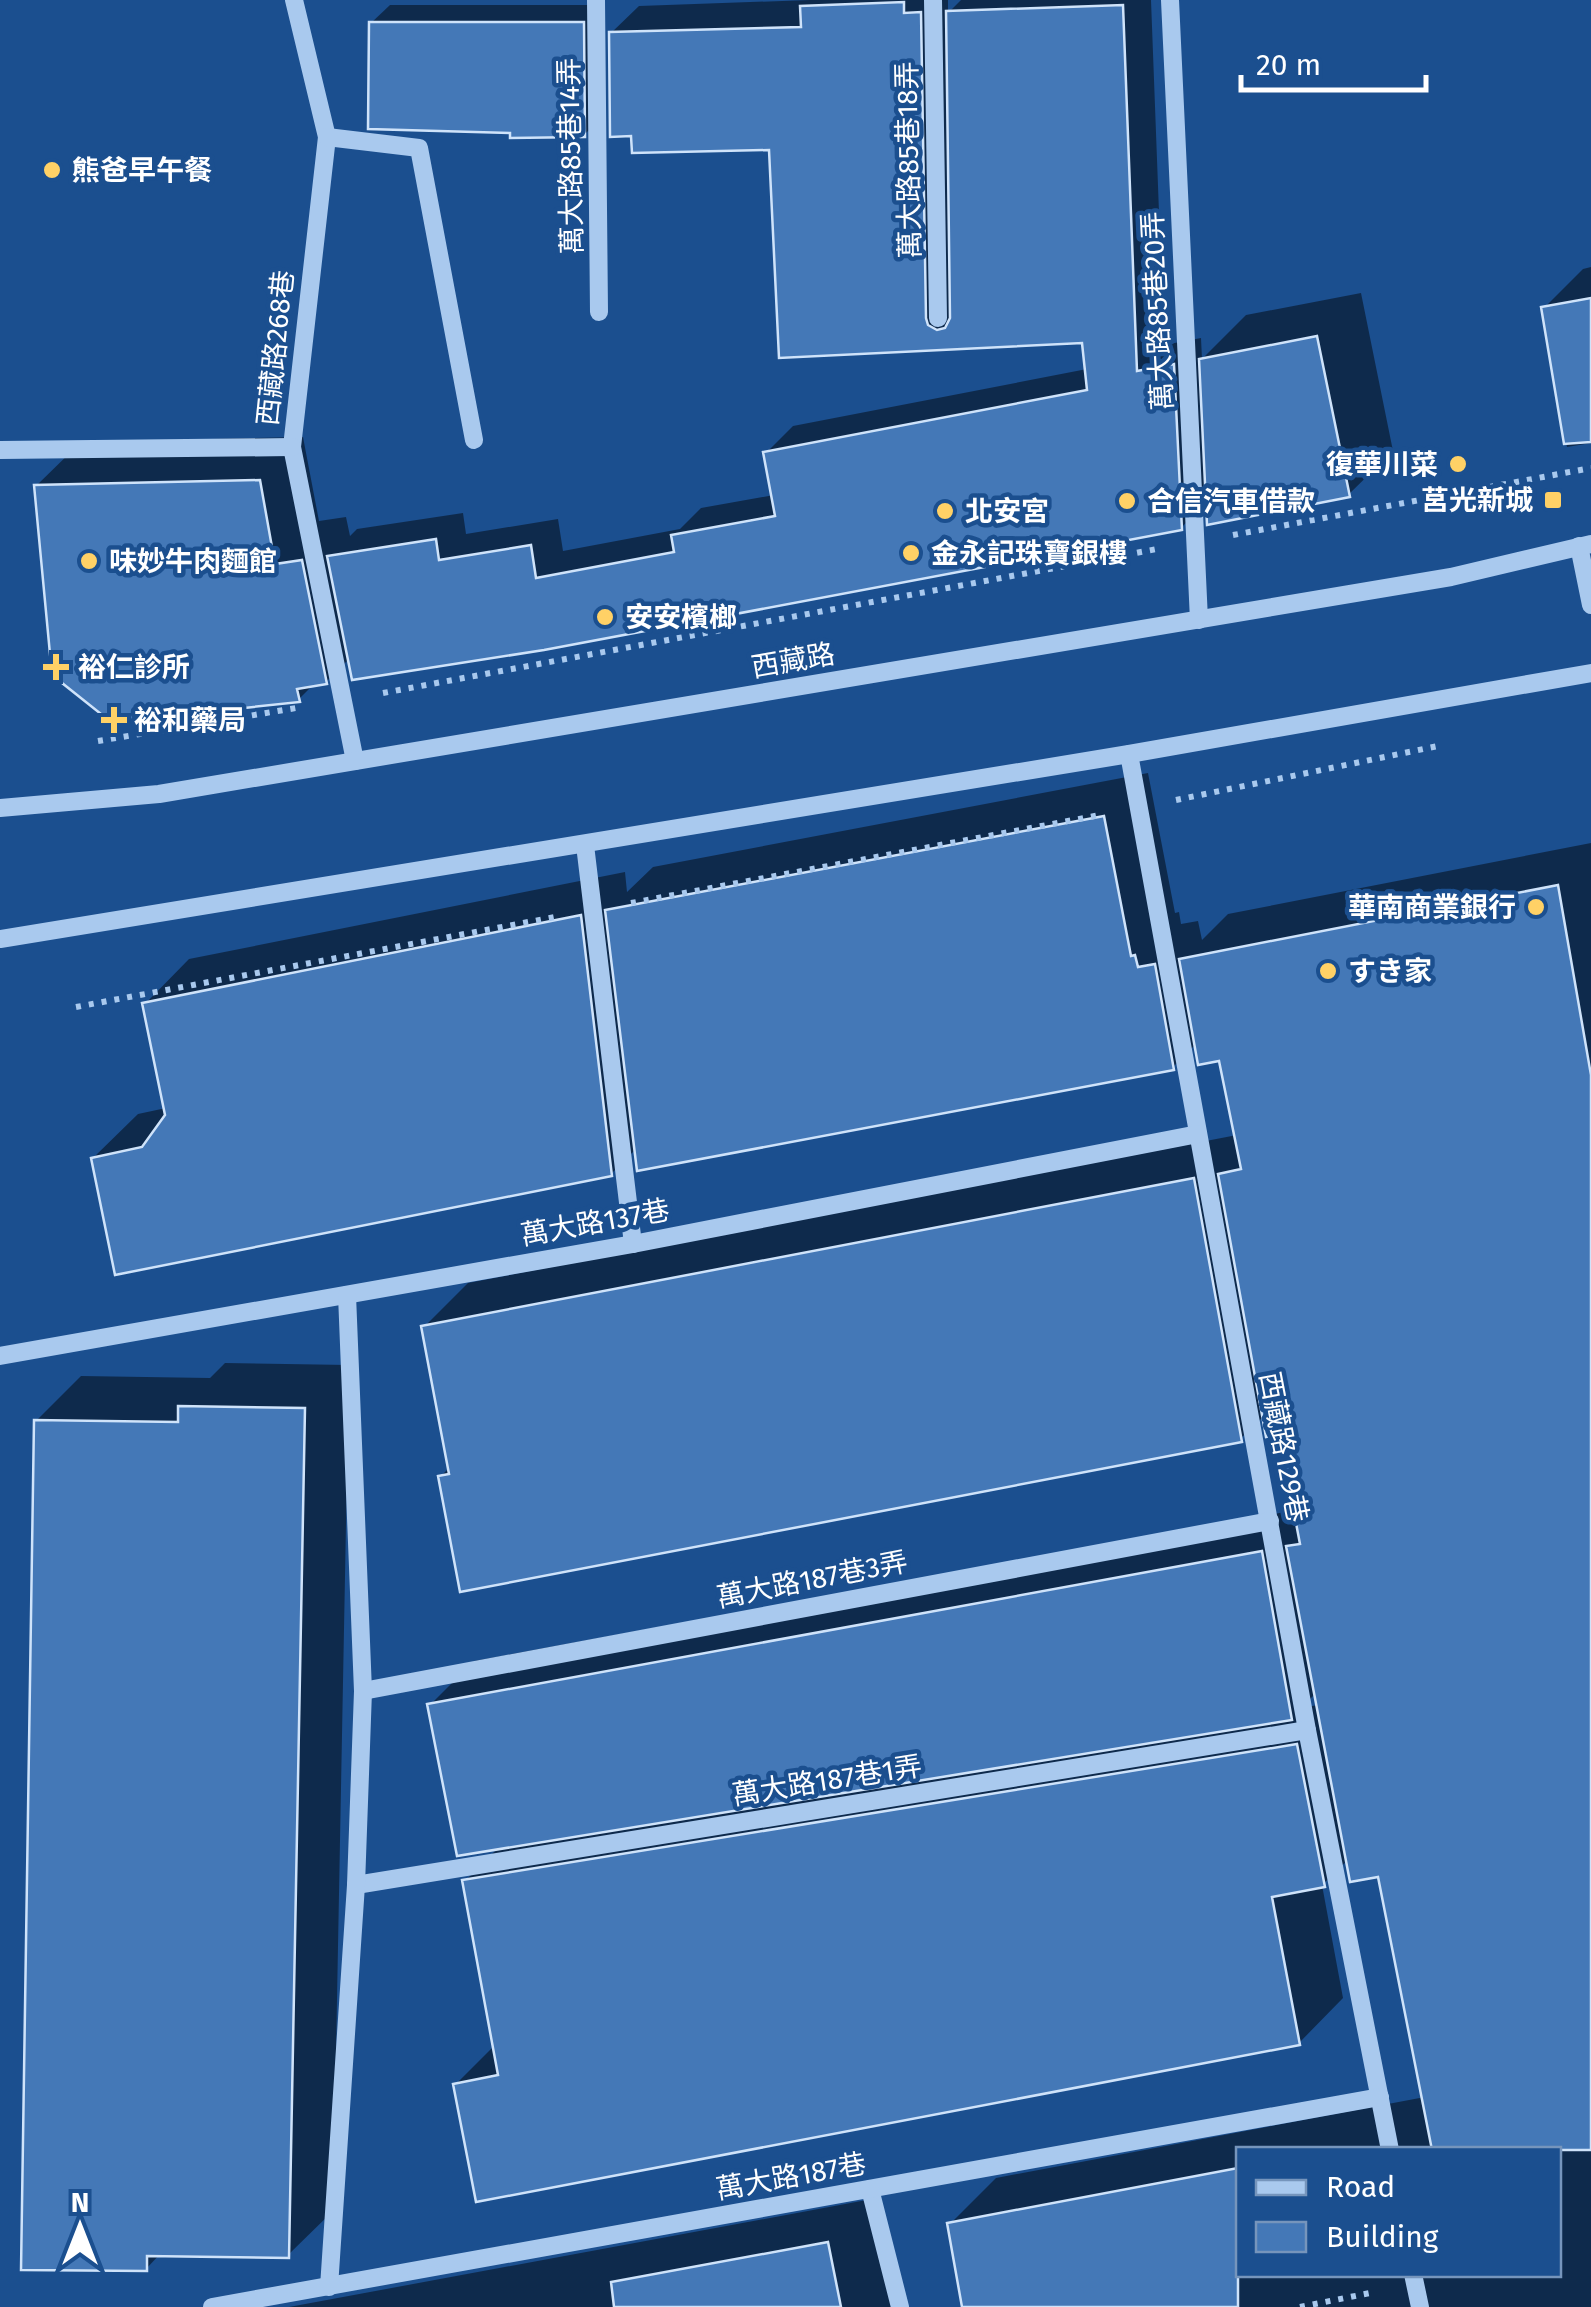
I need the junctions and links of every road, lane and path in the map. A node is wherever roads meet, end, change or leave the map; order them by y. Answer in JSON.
{"nodes":[{"id":1,"x":294,"y":0,"type":"edge"},
{"id":2,"x":596,"y":0,"type":"edge"},
{"id":3,"x":932,"y":0,"type":"edge"},
{"id":4,"x":1170,"y":0,"type":"edge"},
{"id":5,"x":327,"y":137,"type":"junction"},
{"id":6,"x":599,"y":312,"type":"dead end"},
{"id":7,"x":938,"y":318,"type":"dead end"},
{"id":8,"x":474,"y":440,"type":"dead end"},
{"id":9,"x":292,"y":447,"type":"junction"},
{"id":10,"x":0,"y":450,"type":"edge"},
{"id":11,"x":1591,"y":468,"type":"edge"},
{"id":12,"x":1195,"y":542,"type":"junction"},
{"id":13,"x":1585,"y":545,"type":"edge"},
{"id":14,"x":1591,"y":605,"type":"edge"},
{"id":15,"x":1199,"y":620,"type":"junction"},
{"id":16,"x":1591,"y":672,"type":"edge"},
{"id":17,"x":342,"y":700,"type":"junction"},
{"id":18,"x":98,"y":741,"type":"dead end"},
{"id":19,"x":1450,"y":744,"type":"dead end"},
{"id":20,"x":1129,"y":754,"type":"junction"},
{"id":21,"x":355,"y":762,"type":"junction"},
{"id":22,"x":0,"y":808,"type":"edge"},
{"id":23,"x":1139,"y":808,"type":"junction"},
{"id":24,"x":585,"y":845,"type":"junction"},
{"id":25,"x":617,"y":906,"type":"dead end"},
{"id":26,"x":559,"y":916,"type":"dead end"},
{"id":27,"x":0,"y":940,"type":"edge"},
{"id":28,"x":76,"y":1007,"type":"dead end"},
{"id":29,"x":1198,"y":1134,"type":"junction"},
{"id":30,"x":634,"y":1244,"type":"junction"},
{"id":31,"x":347,"y":1295,"type":"junction"},
{"id":32,"x":0,"y":1356,"type":"edge"},
{"id":33,"x":1270,"y":1521,"type":"junction"},
{"id":34,"x":363,"y":1691,"type":"junction"},
{"id":35,"x":1307,"y":1730,"type":"junction"},
{"id":36,"x":356,"y":1885,"type":"junction"},
{"id":37,"x":1380,"y":2097,"type":"junction"},
{"id":38,"x":1389,"y":2147,"type":"edge"},
{"id":39,"x":870,"y":2189,"type":"junction"},
{"id":40,"x":1414,"y":2279,"type":"edge"},
{"id":41,"x":330,"y":2286,"type":"junction"},
{"id":42,"x":212,"y":2307,"type":"edge"},
{"id":43,"x":900,"y":2307,"type":"edge"},
{"id":44,"x":1300,"y":2307,"type":"edge"},
{"id":45,"x":1420,"y":2307,"type":"edge"}],
"edges":[{"from":1,"to":5,"type":"street","name":"西藏路268巷"},
{"from":2,"to":6,"type":"street","name":"萬大路85巷14弄"},
{"from":3,"to":7,"type":"street","name":"萬大路85巷18弄"},
{"from":4,"to":12,"type":"street","name":"萬大路85巷20弄"},
{"from":5,"to":8,"type":"street"},
{"from":5,"to":9,"type":"street","name":"西藏路268巷"},
{"from":9,"to":10,"type":"street"},
{"from":9,"to":17,"type":"street","name":"西藏路268巷"},
{"from":11,"to":12,"type":"path"},
{"from":12,"to":15,"type":"street","name":"萬大路85巷20弄"},
{"from":12,"to":17,"type":"path"},
{"from":13,"to":14,"type":"street"},
{"from":13,"to":15,"type":"street","name":"西藏路"},
{"from":15,"to":21,"type":"street","name":"西藏路"},
{"from":16,"to":20,"type":"street"},
{"from":17,"to":18,"type":"path"},
{"from":17,"to":21,"type":"street","name":"西藏路268巷"},
{"from":19,"to":23,"type":"path"},
{"from":20,"to":23,"type":"street","name":"西藏路129巷"},
{"from":20,"to":24,"type":"street"},
{"from":21,"to":22,"type":"street","name":"西藏路"},
{"from":23,"to":25,"type":"path"},
{"from":23,"to":29,"type":"street","name":"西藏路129巷"},
{"from":24,"to":27,"type":"street"},
{"from":24,"to":30,"type":"street"},
{"from":26,"to":28,"type":"path"},
{"from":29,"to":30,"type":"street","name":"萬大路137巷"},
{"from":29,"to":33,"type":"street","name":"西藏路129巷"},
{"from":30,"to":31,"type":"street","name":"萬大路137巷"},
{"from":31,"to":32,"type":"street","name":"萬大路137巷"},
{"from":31,"to":34,"type":"street"},
{"from":33,"to":34,"type":"street","name":"萬大路187巷3弄"},
{"from":33,"to":35,"type":"street","name":"西藏路129巷"},
{"from":34,"to":36,"type":"street"},
{"from":35,"to":36,"type":"street","name":"萬大路187巷1弄"},
{"from":35,"to":37,"type":"street","name":"西藏路129巷"},
{"from":36,"to":41,"type":"street"},
{"from":37,"to":38,"type":"street","name":"西藏路129巷"},
{"from":37,"to":39,"type":"street","name":"萬大路187巷"},
{"from":39,"to":41,"type":"street","name":"萬大路187巷"},
{"from":39,"to":43,"type":"street"},
{"from":40,"to":44,"type":"path"},
{"from":40,"to":45,"type":"street"},
{"from":41,"to":42,"type":"street","name":"萬大路187巷"}]}
